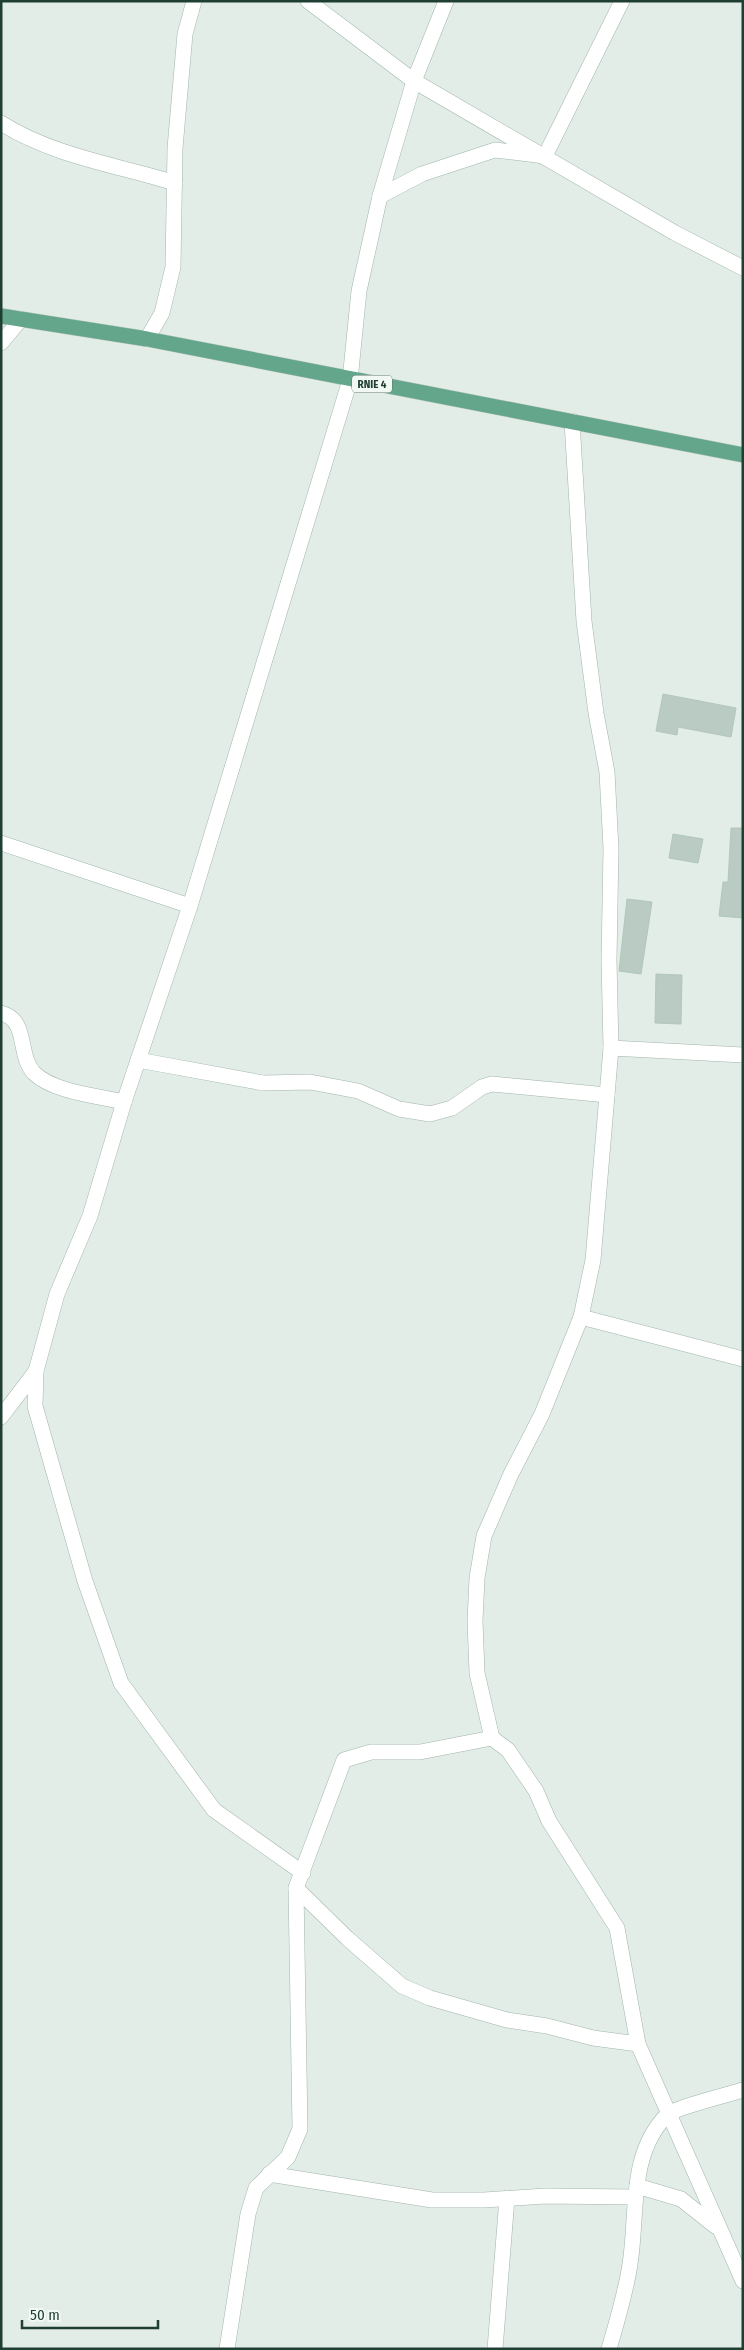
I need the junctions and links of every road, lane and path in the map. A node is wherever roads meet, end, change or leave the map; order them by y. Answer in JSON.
{"nodes":[{"id":1,"x":194,"y":1,"type":"edge"},
{"id":2,"x":308,"y":1,"type":"edge"},
{"id":3,"x":446,"y":1,"type":"edge"},
{"id":4,"x":622,"y":1,"type":"edge"},
{"id":5,"x":414,"y":81,"type":"junction"},
{"id":6,"x":1,"y":123,"type":"edge"},
{"id":7,"x":545,"y":156,"type":"junction"},
{"id":8,"x":174,"y":183,"type":"junction"},
{"id":9,"x":380,"y":196,"type":"junction"},
{"id":10,"x":743,"y":268,"type":"edge"},
{"id":11,"x":1,"y":316,"type":"edge"},
{"id":12,"x":21,"y":319,"type":"junction"},
{"id":13,"x":147,"y":339,"type":"junction"},
{"id":14,"x":1,"y":343,"type":"edge"},
{"id":15,"x":350,"y":380,"type":"junction"},
{"id":16,"x":572,"y":421,"type":"junction"},
{"id":17,"x":743,"y":455,"type":"edge"},
{"id":18,"x":1,"y":843,"type":"edge"},
{"id":19,"x":190,"y":906,"type":"junction"},
{"id":20,"x":1,"y":1013,"type":"edge"},
{"id":21,"x":611,"y":1048,"type":"junction"},
{"id":22,"x":743,"y":1055,"type":"edge"},
{"id":23,"x":138,"y":1060,"type":"junction"},
{"id":24,"x":607,"y":1095,"type":"junction"},
{"id":25,"x":124,"y":1102,"type":"junction"},
{"id":26,"x":581,"y":1317,"type":"junction"},
{"id":27,"x":743,"y":1358,"type":"edge"},
{"id":28,"x":36,"y":1371,"type":"junction"},
{"id":29,"x":1,"y":1417,"type":"edge"},
{"id":30,"x":492,"y":1738,"type":"junction"},
{"id":31,"x":304,"y":1872,"type":"junction"},
{"id":32,"x":296,"y":1888,"type":"junction"},
{"id":33,"x":638,"y":2044,"type":"junction"},
{"id":34,"x":743,"y":2090,"type":"edge"},
{"id":35,"x":668,"y":2113,"type":"junction"},
{"id":36,"x":269,"y":2174,"type":"junction"},
{"id":37,"x":636,"y":2192,"type":"junction"},
{"id":38,"x":507,"y":2198,"type":"junction"},
{"id":39,"x":718,"y":2229,"type":"junction"},
{"id":40,"x":743,"y":2281,"type":"edge"},
{"id":41,"x":227,"y":2349,"type":"edge"},
{"id":42,"x":495,"y":2349,"type":"edge"},
{"id":43,"x":609,"y":2349,"type":"edge"}],
"edges":[{"from":1,"to":8,"type":"street"},
{"from":2,"to":5,"type":"street"},
{"from":3,"to":5,"type":"street"},
{"from":4,"to":7,"type":"street"},
{"from":5,"to":7,"type":"street"},
{"from":5,"to":9,"type":"street"},
{"from":6,"to":8,"type":"street"},
{"from":7,"to":9,"type":"street"},
{"from":7,"to":10,"type":"street"},
{"from":8,"to":13,"type":"street"},
{"from":9,"to":15,"type":"street"},
{"from":11,"to":12,"type":"main road","number":"RNIE 4"},
{"from":12,"to":13,"type":"main road","number":"RNIE 4"},
{"from":12,"to":14,"type":"street"},
{"from":13,"to":15,"type":"main road","number":"RNIE 4"},
{"from":15,"to":16,"type":"main road","number":"RNIE 4"},
{"from":15,"to":19,"type":"street"},
{"from":16,"to":17,"type":"main road","number":"RNIE 4"},
{"from":16,"to":21,"type":"street"},
{"from":18,"to":19,"type":"street"},
{"from":19,"to":23,"type":"street"},
{"from":20,"to":25,"type":"street"},
{"from":21,"to":22,"type":"street"},
{"from":21,"to":24,"type":"street"},
{"from":23,"to":24,"type":"street"},
{"from":23,"to":25,"type":"street"},
{"from":24,"to":26,"type":"street"},
{"from":25,"to":28,"type":"street"},
{"from":26,"to":27,"type":"street"},
{"from":26,"to":30,"type":"street"},
{"from":28,"to":29,"type":"street"},
{"from":28,"to":31,"type":"street"},
{"from":30,"to":31,"type":"street"},
{"from":30,"to":33,"type":"street"},
{"from":31,"to":32,"type":"street"},
{"from":32,"to":33,"type":"street"},
{"from":32,"to":36,"type":"street"},
{"from":33,"to":35,"type":"street"},
{"from":34,"to":35,"type":"street"},
{"from":35,"to":37,"type":"street"},
{"from":35,"to":39,"type":"street"},
{"from":36,"to":38,"type":"street"},
{"from":36,"to":41,"type":"street"},
{"from":37,"to":38,"type":"street"},
{"from":37,"to":39,"type":"street"},
{"from":37,"to":43,"type":"street"},
{"from":38,"to":42,"type":"street"},
{"from":39,"to":40,"type":"street"}]}
